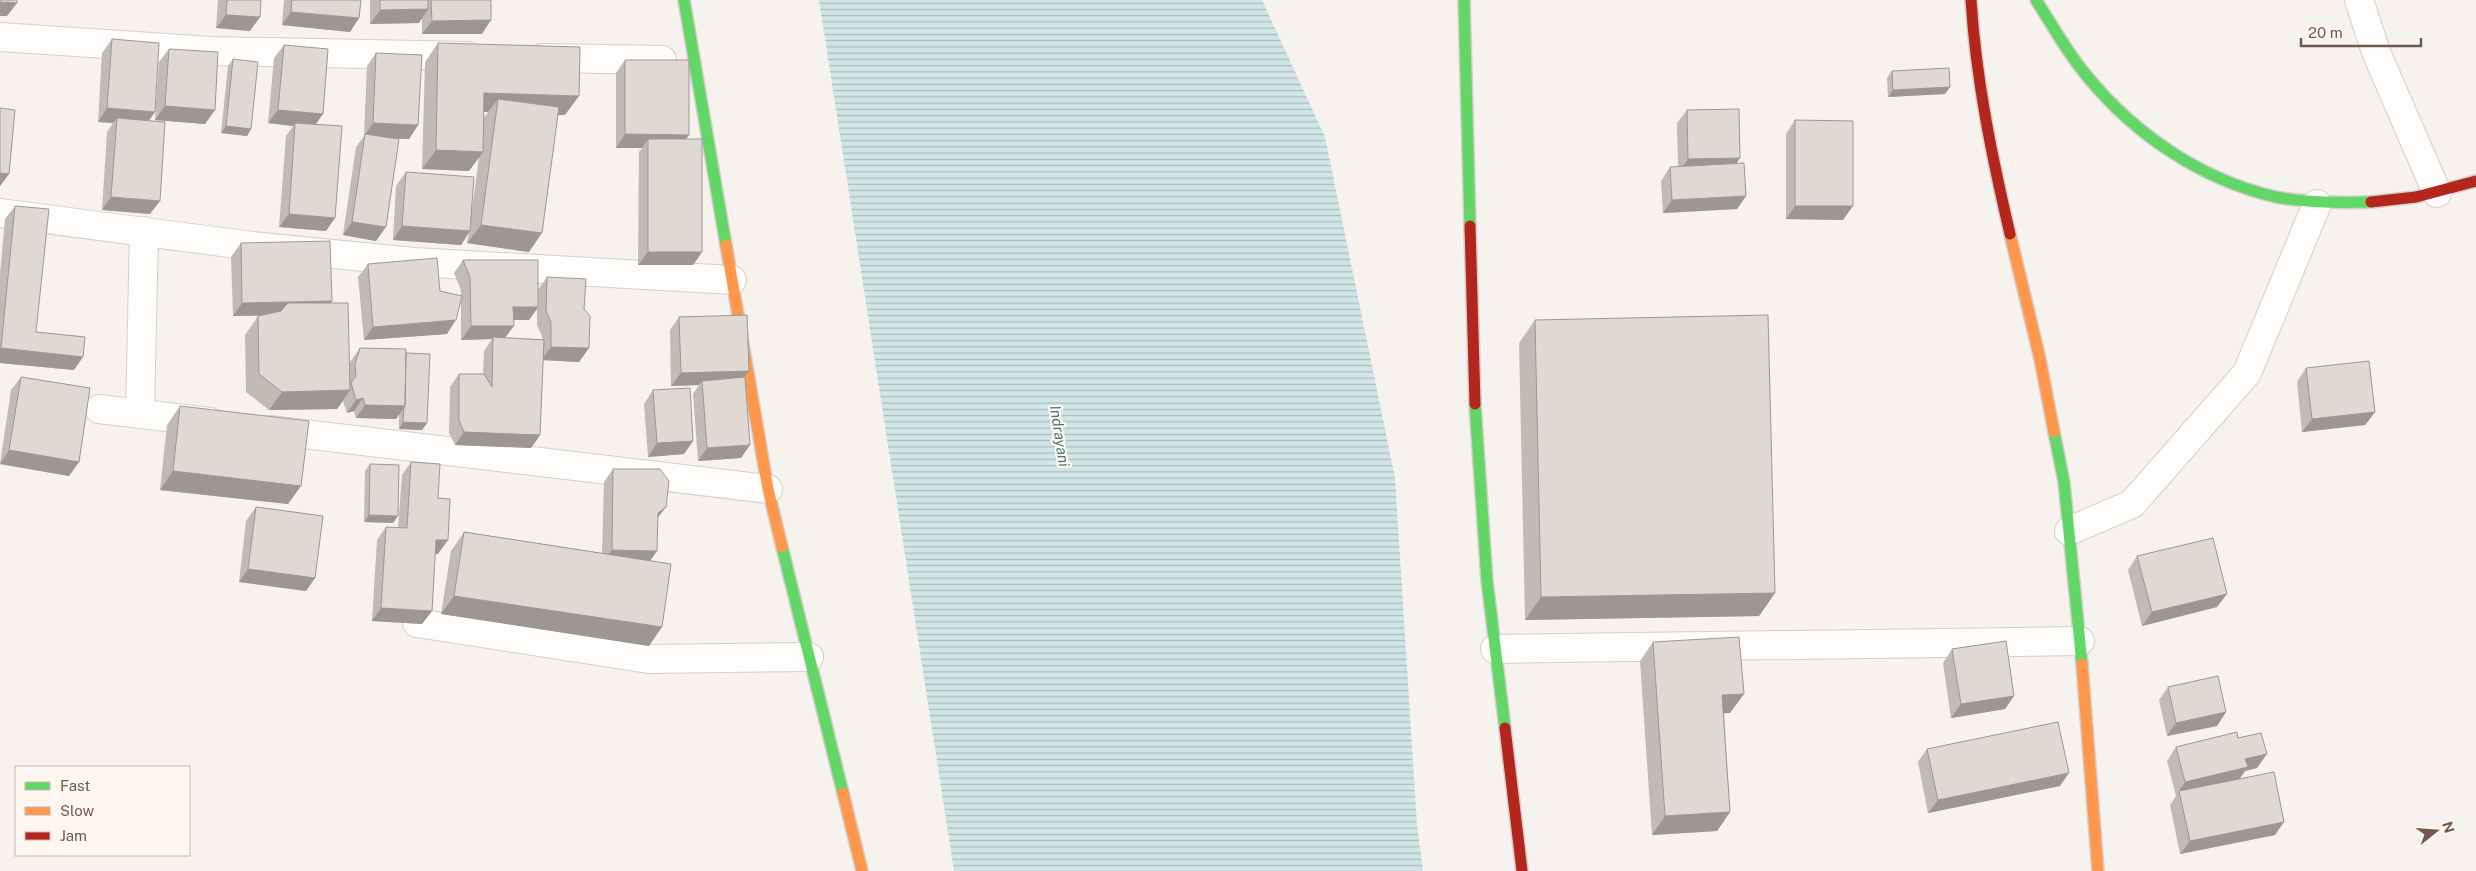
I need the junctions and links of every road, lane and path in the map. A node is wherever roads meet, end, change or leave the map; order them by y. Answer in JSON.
{"nodes":[{"id":1,"x":684,"y":0,"type":"edge"},
{"id":2,"x":1464,"y":0,"type":"edge"},
{"id":3,"x":1971,"y":0,"type":"edge"},
{"id":4,"x":2036,"y":0,"type":"edge"},
{"id":5,"x":2359,"y":0,"type":"edge"},
{"id":6,"x":0,"y":37,"type":"edge"},
{"id":7,"x":693,"y":61,"type":"junction"},
{"id":8,"x":2476,"y":181,"type":"edge"},
{"id":9,"x":2437,"y":193,"type":"junction"},
{"id":10,"x":2317,"y":204,"type":"junction"},
{"id":11,"x":0,"y":213,"type":"edge"},
{"id":12,"x":144,"y":231,"type":"junction"},
{"id":13,"x":732,"y":280,"type":"junction"},
{"id":14,"x":100,"y":409,"type":"dead end"},
{"id":15,"x":140,"y":414,"type":"junction"},
{"id":16,"x":768,"y":489,"type":"junction"},
{"id":17,"x":2069,"y":531,"type":"junction"},
{"id":18,"x":417,"y":623,"type":"edge"},
{"id":19,"x":2080,"y":640,"type":"junction"},
{"id":20,"x":1495,"y":649,"type":"junction"},
{"id":21,"x":809,"y":657,"type":"junction"},
{"id":22,"x":862,"y":871,"type":"edge"},
{"id":23,"x":1522,"y":871,"type":"edge"},
{"id":24,"x":2098,"y":871,"type":"edge"}],
"edges":[{"from":1,"to":7,"type":"street"},
{"from":2,"to":20,"type":"street"},
{"from":3,"to":17,"type":"street"},
{"from":4,"to":10,"type":"street"},
{"from":5,"to":9,"type":"street"},
{"from":6,"to":7,"type":"street"},
{"from":7,"to":13,"type":"street"},
{"from":8,"to":9,"type":"street"},
{"from":9,"to":10,"type":"street"},
{"from":10,"to":17,"type":"street"},
{"from":11,"to":12,"type":"street"},
{"from":12,"to":13,"type":"street"},
{"from":12,"to":15,"type":"street"},
{"from":13,"to":16,"type":"street"},
{"from":14,"to":15,"type":"street"},
{"from":15,"to":16,"type":"street"},
{"from":16,"to":21,"type":"street"},
{"from":17,"to":19,"type":"street"},
{"from":18,"to":21,"type":"street"},
{"from":19,"to":20,"type":"street"},
{"from":19,"to":24,"type":"street"},
{"from":20,"to":23,"type":"street"},
{"from":21,"to":22,"type":"street"}]}
